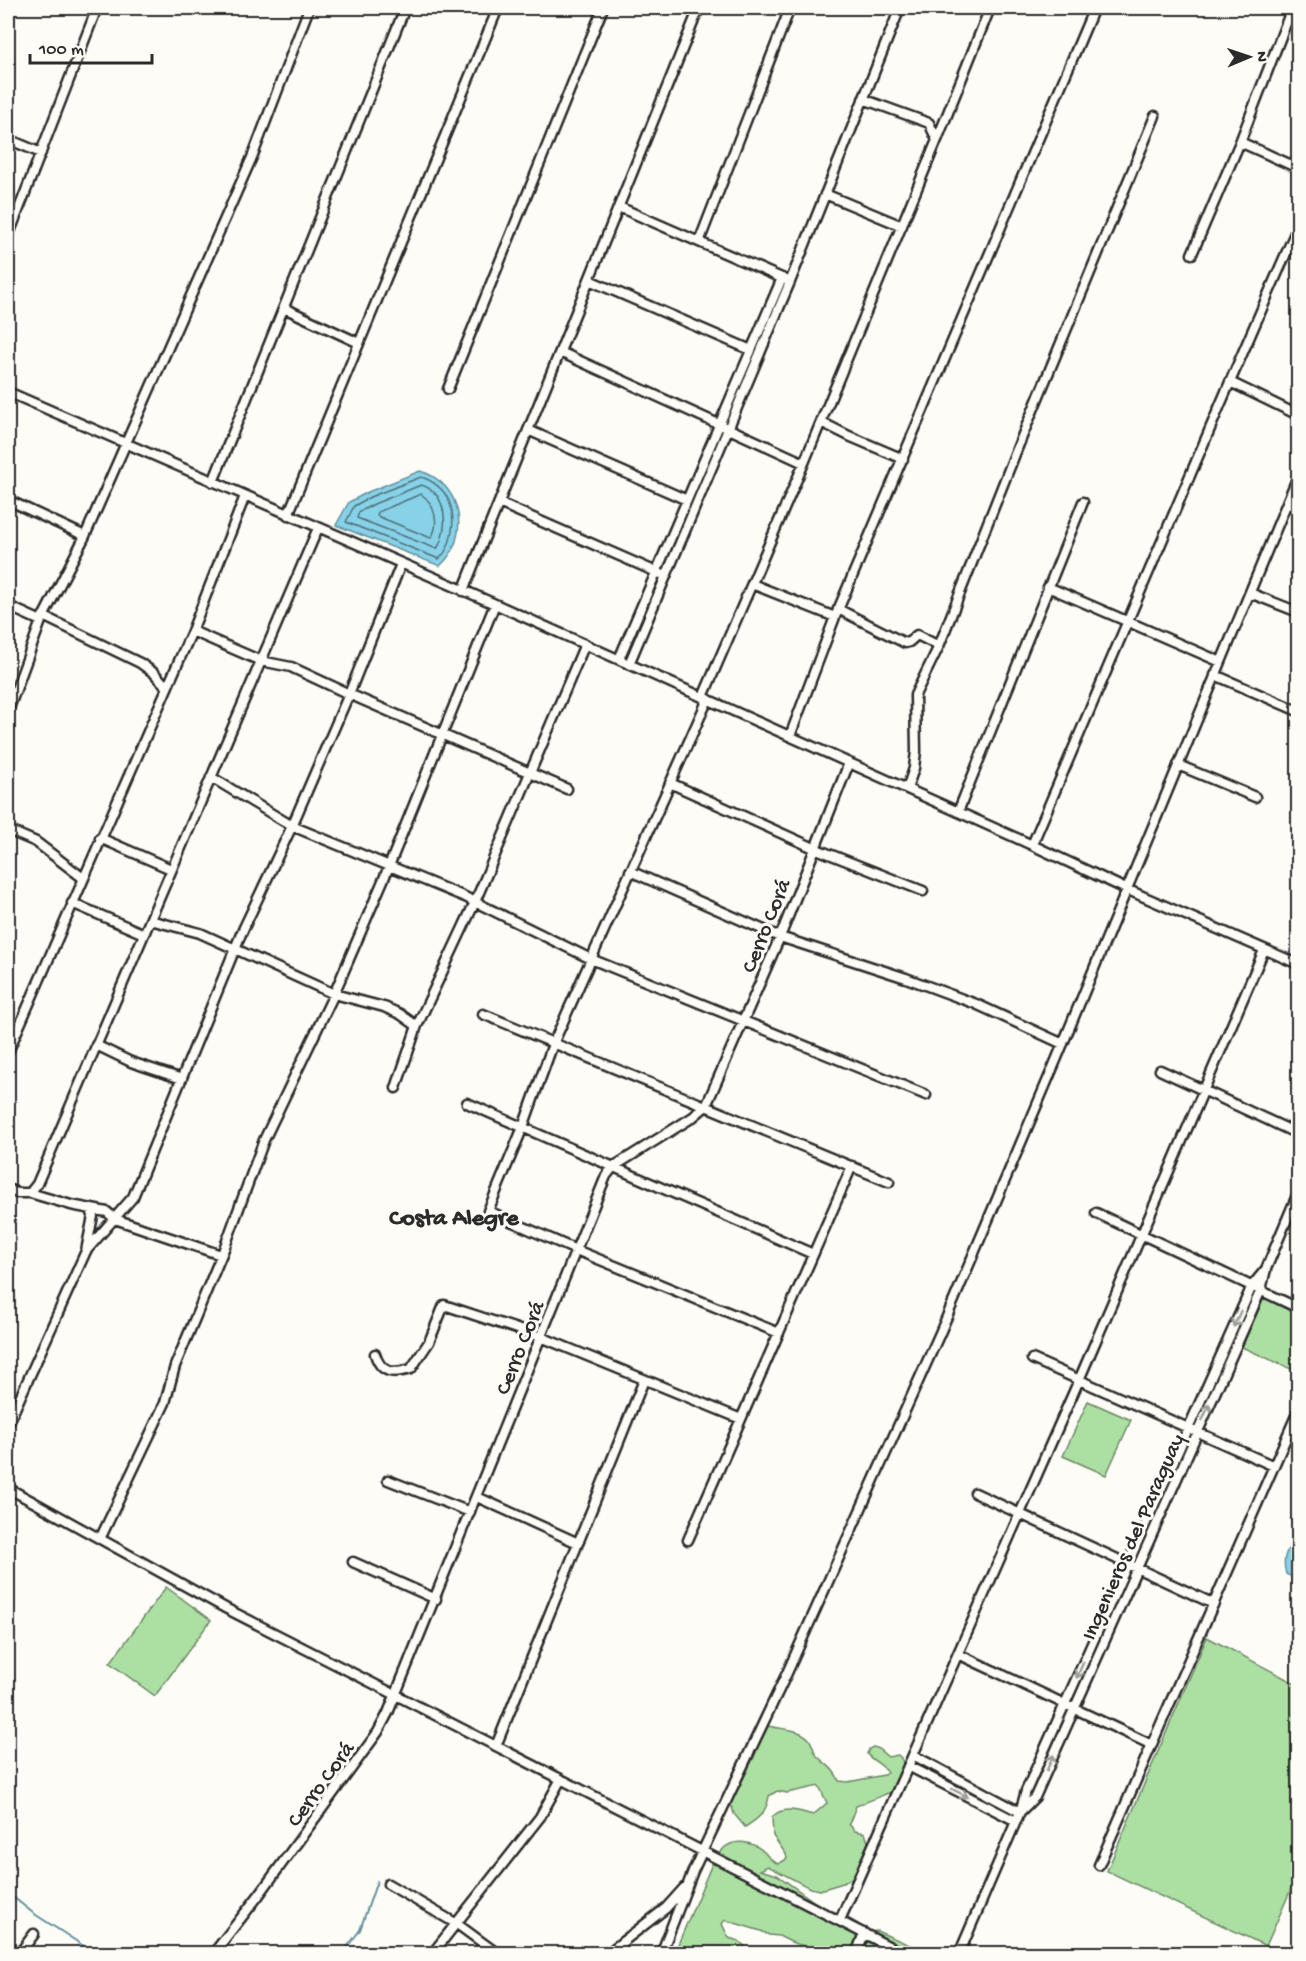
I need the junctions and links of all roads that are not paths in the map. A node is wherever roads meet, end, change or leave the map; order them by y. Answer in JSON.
{"nodes":[{"id":1,"x":97,"y":8,"type":"edge"},
{"id":2,"x":309,"y":8,"type":"edge"},
{"id":3,"x":405,"y":8,"type":"edge"},
{"id":4,"x":498,"y":8,"type":"edge"},
{"id":5,"x":603,"y":8,"type":"edge"},
{"id":6,"x":699,"y":8,"type":"edge"},
{"id":7,"x":790,"y":8,"type":"edge"},
{"id":8,"x":900,"y":8,"type":"edge"},
{"id":9,"x":990,"y":8,"type":"edge"},
{"id":10,"x":1094,"y":8,"type":"edge"},
{"id":11,"x":1292,"y":8,"type":"edge"},
{"id":12,"x":863,"y":99,"type":"junction"},
{"id":13,"x":1155,"y":116,"type":"dead end"},
{"id":14,"x":8,"y":139,"type":"edge"},
{"id":15,"x":937,"y":140,"type":"junction"},
{"id":16,"x":1240,"y":142,"type":"junction"},
{"id":17,"x":41,"y":153,"type":"junction"},
{"id":18,"x":1299,"y":168,"type":"edge"},
{"id":19,"x":825,"y":194,"type":"junction"},
{"id":20,"x":619,"y":207,"type":"junction"},
{"id":21,"x":902,"y":226,"type":"junction"},
{"id":22,"x":1299,"y":226,"type":"edge"},
{"id":23,"x":8,"y":237,"type":"edge"},
{"id":24,"x":699,"y":242,"type":"junction"},
{"id":25,"x":1192,"y":254,"type":"dead end"},
{"id":26,"x":589,"y":280,"type":"junction"},
{"id":27,"x":786,"y":280,"type":"junction"},
{"id":28,"x":284,"y":308,"type":"junction"},
{"id":29,"x":359,"y":343,"type":"junction"},
{"id":30,"x":751,"y":350,"type":"junction"},
{"id":31,"x":560,"y":352,"type":"junction"},
{"id":32,"x":1230,"y":382,"type":"junction"},
{"id":33,"x":448,"y":389,"type":"dead end"},
{"id":34,"x":8,"y":392,"type":"edge"},
{"id":35,"x":1299,"y":415,"type":"edge"},
{"id":36,"x":821,"y":422,"type":"junction"},
{"id":37,"x":719,"y":424,"type":"junction"},
{"id":38,"x":728,"y":428,"type":"junction"},
{"id":39,"x":528,"y":430,"type":"junction"},
{"id":40,"x":126,"y":444,"type":"junction"},
{"id":41,"x":903,"y":459,"type":"junction"},
{"id":42,"x":804,"y":463,"type":"junction"},
{"id":43,"x":1299,"y":476,"type":"edge"},
{"id":44,"x":213,"y":482,"type":"junction"},
{"id":45,"x":245,"y":496,"type":"junction"},
{"id":46,"x":8,"y":500,"type":"edge"},
{"id":47,"x":687,"y":500,"type":"junction"},
{"id":48,"x":1083,"y":502,"type":"dead end"},
{"id":49,"x":499,"y":503,"type":"junction"},
{"id":50,"x":1287,"y":503,"type":"junction"},
{"id":51,"x":1299,"y":508,"type":"edge"},
{"id":52,"x":288,"y":515,"type":"junction"},
{"id":53,"x":318,"y":528,"type":"junction"},
{"id":54,"x":86,"y":536,"type":"junction"},
{"id":55,"x":401,"y":564,"type":"junction"},
{"id":56,"x":656,"y":572,"type":"junction"},
{"id":57,"x":665,"y":576,"type":"junction"},
{"id":58,"x":752,"y":584,"type":"junction"},
{"id":59,"x":1048,"y":587,"type":"junction"},
{"id":60,"x":463,"y":591,"type":"junction"},
{"id":61,"x":1250,"y":593,"type":"junction"},
{"id":62,"x":495,"y":604,"type":"junction"},
{"id":63,"x":8,"y":606,"type":"edge"},
{"id":64,"x":1299,"y":612,"type":"edge"},
{"id":65,"x":836,"y":613,"type":"junction"},
{"id":66,"x":42,"y":619,"type":"junction"},
{"id":67,"x":1127,"y":621,"type":"junction"},
{"id":68,"x":192,"y":631,"type":"junction"},
{"id":69,"x":585,"y":644,"type":"junction"},
{"id":70,"x":939,"y":646,"type":"junction"},
{"id":71,"x":619,"y":659,"type":"junction"},
{"id":72,"x":261,"y":661,"type":"junction"},
{"id":73,"x":1221,"y":662,"type":"junction"},
{"id":74,"x":629,"y":664,"type":"junction"},
{"id":75,"x":1215,"y":675,"type":"junction"},
{"id":76,"x":167,"y":687,"type":"junction"},
{"id":77,"x":349,"y":694,"type":"junction"},
{"id":78,"x":705,"y":698,"type":"junction"},
{"id":79,"x":8,"y":711,"type":"edge"},
{"id":80,"x":1299,"y":711,"type":"edge"},
{"id":81,"x":442,"y":735,"type":"junction"},
{"id":82,"x":790,"y":736,"type":"junction"},
{"id":83,"x":849,"y":763,"type":"junction"},
{"id":84,"x":1178,"y":765,"type":"junction"},
{"id":85,"x":531,"y":773,"type":"junction"},
{"id":86,"x":211,"y":777,"type":"junction"},
{"id":87,"x":670,"y":783,"type":"junction"},
{"id":88,"x":567,"y":789,"type":"dead end"},
{"id":89,"x":907,"y":789,"type":"junction"},
{"id":90,"x":1255,"y":797,"type":"dead end"},
{"id":91,"x":958,"y":812,"type":"junction"},
{"id":92,"x":292,"y":826,"type":"junction"},
{"id":93,"x":8,"y":830,"type":"edge"},
{"id":94,"x":100,"y":838,"type":"junction"},
{"id":95,"x":1032,"y":845,"type":"junction"},
{"id":96,"x":814,"y":848,"type":"junction"},
{"id":97,"x":389,"y":866,"type":"junction"},
{"id":98,"x":171,"y":869,"type":"junction"},
{"id":99,"x":630,"y":871,"type":"junction"},
{"id":100,"x":83,"y":878,"type":"junction"},
{"id":101,"x":1126,"y":889,"type":"junction"},
{"id":102,"x":923,"y":891,"type":"dead end"},
{"id":103,"x":475,"y":902,"type":"junction"},
{"id":104,"x":72,"y":903,"type":"junction"},
{"id":105,"x":150,"y":920,"type":"junction"},
{"id":106,"x":144,"y":934,"type":"junction"},
{"id":107,"x":780,"y":937,"type":"junction"},
{"id":108,"x":235,"y":950,"type":"junction"},
{"id":109,"x":1264,"y":950,"type":"junction"},
{"id":110,"x":591,"y":959,"type":"junction"},
{"id":111,"x":1299,"y":964,"type":"edge"},
{"id":112,"x":334,"y":994,"type":"junction"},
{"id":113,"x":483,"y":1014,"type":"dead end"},
{"id":114,"x":744,"y":1021,"type":"junction"},
{"id":115,"x":417,"y":1026,"type":"junction"},
{"id":116,"x":553,"y":1044,"type":"junction"},
{"id":117,"x":1063,"y":1044,"type":"junction"},
{"id":118,"x":96,"y":1045,"type":"junction"},
{"id":119,"x":9,"y":1047,"type":"edge"},
{"id":120,"x":1160,"y":1070,"type":"dead end"},
{"id":121,"x":182,"y":1079,"type":"junction"},
{"id":122,"x":396,"y":1088,"type":"dead end"},
{"id":123,"x":1204,"y":1090,"type":"junction"},
{"id":124,"x":926,"y":1095,"type":"dead end"},
{"id":125,"x":467,"y":1103,"type":"dead end"},
{"id":126,"x":706,"y":1106,"type":"junction"},
{"id":127,"x":523,"y":1126,"type":"junction"},
{"id":128,"x":1299,"y":1134,"type":"edge"},
{"id":129,"x":852,"y":1166,"type":"junction"},
{"id":130,"x":613,"y":1167,"type":"junction"},
{"id":131,"x":889,"y":1182,"type":"dead end"},
{"id":132,"x":8,"y":1190,"type":"edge"},
{"id":133,"x":30,"y":1193,"type":"junction"},
{"id":134,"x":1299,"y":1193,"type":"edge"},
{"id":135,"x":91,"y":1209,"type":"junction"},
{"id":136,"x":1096,"y":1213,"type":"dead end"},
{"id":137,"x":115,"y":1219,"type":"junction"},
{"id":138,"x":1142,"y":1234,"type":"junction"},
{"id":139,"x":576,"y":1250,"type":"junction"},
{"id":140,"x":86,"y":1251,"type":"junction"},
{"id":141,"x":813,"y":1254,"type":"junction"},
{"id":142,"x":221,"y":1255,"type":"junction"},
{"id":143,"x":1266,"y":1269,"type":"junction"},
{"id":144,"x":1252,"y":1286,"type":"junction"},
{"id":145,"x":1261,"y":1290,"type":"junction"},
{"id":146,"x":1299,"y":1308,"type":"edge"},
{"id":147,"x":779,"y":1333,"type":"junction"},
{"id":148,"x":541,"y":1337,"type":"junction"},
{"id":149,"x":375,"y":1353,"type":"dead end"},
{"id":150,"x":1032,"y":1359,"type":"dead end"},
{"id":151,"x":644,"y":1380,"type":"junction"},
{"id":152,"x":1079,"y":1380,"type":"junction"},
{"id":153,"x":1299,"y":1411,"type":"edge"},
{"id":154,"x":741,"y":1419,"type":"junction"},
{"id":155,"x":8,"y":1425,"type":"edge"},
{"id":156,"x":1188,"y":1428,"type":"junction"},
{"id":157,"x":1197,"y":1432,"type":"junction"},
{"id":158,"x":1274,"y":1467,"type":"junction"},
{"id":159,"x":388,"y":1480,"type":"dead end"},
{"id":160,"x":8,"y":1488,"type":"edge"},
{"id":161,"x":975,"y":1493,"type":"dead end"},
{"id":162,"x":477,"y":1497,"type":"junction"},
{"id":163,"x":470,"y":1512,"type":"junction"},
{"id":164,"x":1020,"y":1514,"type":"junction"},
{"id":165,"x":100,"y":1539,"type":"junction"},
{"id":166,"x":688,"y":1540,"type":"dead end"},
{"id":167,"x":578,"y":1543,"type":"junction"},
{"id":168,"x":353,"y":1562,"type":"dead end"},
{"id":169,"x":1128,"y":1564,"type":"junction"},
{"id":170,"x":1137,"y":1568,"type":"junction"},
{"id":171,"x":436,"y":1599,"type":"junction"},
{"id":172,"x":1214,"y":1604,"type":"junction"},
{"id":173,"x":958,"y":1654,"type":"junction"},
{"id":174,"x":397,"y":1695,"type":"junction"},
{"id":175,"x":1065,"y":1704,"type":"junction"},
{"id":176,"x":1074,"y":1708,"type":"junction"},
{"id":177,"x":1152,"y":1744,"type":"junction"},
{"id":178,"x":496,"y":1746,"type":"junction"},
{"id":179,"x":913,"y":1755,"type":"junction"},
{"id":180,"x":908,"y":1766,"type":"junction"},
{"id":181,"x":561,"y":1779,"type":"junction"},
{"id":182,"x":1020,"y":1812,"type":"junction"},
{"id":183,"x":1016,"y":1821,"type":"junction"},
{"id":184,"x":703,"y":1851,"type":"junction"},
{"id":185,"x":1099,"y":1865,"type":"dead end"},
{"id":186,"x":693,"y":1871,"type":"junction"},
{"id":187,"x":388,"y":1884,"type":"dead end"},
{"id":188,"x":840,"y":1920,"type":"junction"},
{"id":189,"x":457,"y":1923,"type":"junction"},
{"id":190,"x":864,"y":1933,"type":"junction"},
{"id":191,"x":34,"y":1934,"type":"dead end"},
{"id":192,"x":19,"y":1953,"type":"edge"},
{"id":193,"x":213,"y":1953,"type":"edge"},
{"id":194,"x":432,"y":1953,"type":"edge"},
{"id":195,"x":498,"y":1953,"type":"edge"},
{"id":196,"x":607,"y":1953,"type":"edge"},
{"id":197,"x":661,"y":1953,"type":"edge"},
{"id":198,"x":856,"y":1953,"type":"edge"},
{"id":199,"x":904,"y":1953,"type":"edge"},
{"id":200,"x":959,"y":1953,"type":"edge"}],
"edges":[{"from":1,"to":17,"type":"street"},
{"from":2,"to":40,"type":"street"},
{"from":3,"to":28,"type":"street"},
{"from":4,"to":29,"type":"street"},
{"from":5,"to":33,"type":"street"},
{"from":6,"to":20,"type":"street"},
{"from":7,"to":24,"type":"street"},
{"from":8,"to":12,"type":"street"},
{"from":9,"to":15,"type":"street"},
{"from":10,"to":41,"type":"street"},
{"from":11,"to":16,"type":"street"},
{"from":12,"to":15,"type":"street"},
{"from":12,"to":19,"type":"street"},
{"from":13,"to":70,"type":"street"},
{"from":14,"to":17,"type":"street"},
{"from":15,"to":21,"type":"street"},
{"from":16,"to":18,"type":"street"},
{"from":16,"to":25,"type":"street"},
{"from":17,"to":23,"type":"street"},
{"from":19,"to":21,"type":"street"},
{"from":19,"to":27,"type":"street"},
{"from":20,"to":24,"type":"street"},
{"from":20,"to":26,"type":"street"},
{"from":21,"to":36,"type":"street"},
{"from":22,"to":32,"type":"street"},
{"from":24,"to":27,"type":"street"},
{"from":26,"to":30,"type":"street"},
{"from":26,"to":31,"type":"street"},
{"from":27,"to":30,"type":"street"},
{"from":27,"to":38,"type":"street"},
{"from":28,"to":29,"type":"street"},
{"from":28,"to":44,"type":"street"},
{"from":29,"to":52,"type":"street"},
{"from":30,"to":37,"type":"street"},
{"from":31,"to":37,"type":"street"},
{"from":31,"to":39,"type":"street"},
{"from":32,"to":35,"type":"street"},
{"from":32,"to":67,"type":"street"},
{"from":34,"to":40,"type":"street"},
{"from":36,"to":41,"type":"street"},
{"from":36,"to":42,"type":"street"},
{"from":37,"to":38,"type":"street"},
{"from":37,"to":47,"type":"street"},
{"from":38,"to":42,"type":"street"},
{"from":38,"to":57,"type":"street"},
{"from":39,"to":47,"type":"street"},
{"from":39,"to":49,"type":"street"},
{"from":40,"to":44,"type":"street"},
{"from":40,"to":54,"type":"street"},
{"from":41,"to":65,"type":"street"},
{"from":42,"to":58,"type":"street"},
{"from":43,"to":50,"type":"street"},
{"from":44,"to":45,"type":"street"},
{"from":45,"to":52,"type":"street"},
{"from":45,"to":68,"type":"street"},
{"from":46,"to":54,"type":"street"},
{"from":47,"to":56,"type":"street"},
{"from":48,"to":59,"type":"street"},
{"from":49,"to":56,"type":"street"},
{"from":49,"to":60,"type":"street"},
{"from":50,"to":51,"type":"street"},
{"from":50,"to":61,"type":"street"},
{"from":52,"to":53,"type":"street"},
{"from":53,"to":55,"type":"street"},
{"from":53,"to":72,"type":"street"},
{"from":54,"to":66,"type":"street"},
{"from":55,"to":60,"type":"street"},
{"from":55,"to":77,"type":"street"},
{"from":56,"to":57,"type":"street"},
{"from":56,"to":71,"type":"street"},
{"from":57,"to":74,"type":"street"},
{"from":58,"to":65,"type":"street"},
{"from":58,"to":78,"type":"street"},
{"from":59,"to":67,"type":"street"},
{"from":59,"to":91,"type":"street"},
{"from":60,"to":62,"type":"street"},
{"from":61,"to":64,"type":"street"},
{"from":61,"to":73,"type":"street"},
{"from":62,"to":69,"type":"street"},
{"from":62,"to":81,"type":"street"},
{"from":63,"to":66,"type":"street"},
{"from":65,"to":70,"type":"street"},
{"from":65,"to":82,"type":"street"},
{"from":66,"to":76,"type":"street"},
{"from":66,"to":79,"type":"street"},
{"from":67,"to":73,"type":"street"},
{"from":67,"to":95,"type":"street"},
{"from":68,"to":72,"type":"street"},
{"from":68,"to":76,"type":"street"},
{"from":69,"to":71,"type":"street"},
{"from":69,"to":85,"type":"street"},
{"from":70,"to":89,"type":"street"},
{"from":71,"to":74,"type":"street"},
{"from":72,"to":77,"type":"street"},
{"from":72,"to":86,"type":"street"},
{"from":73,"to":75,"type":"street"},
{"from":74,"to":78,"type":"street"},
{"from":75,"to":80,"type":"street"},
{"from":75,"to":84,"type":"street"},
{"from":76,"to":94,"type":"street"},
{"from":77,"to":81,"type":"street"},
{"from":77,"to":92,"type":"street"},
{"from":78,"to":82,"type":"street"},
{"from":78,"to":87,"type":"street"},
{"from":81,"to":85,"type":"street"},
{"from":81,"to":97,"type":"street"},
{"from":82,"to":83,"type":"street"},
{"from":83,"to":89,"type":"street"},
{"from":83,"to":96,"type":"street","name":"Cerro Corá"},
{"from":84,"to":90,"type":"street"},
{"from":84,"to":101,"type":"street"},
{"from":85,"to":88,"type":"street"},
{"from":85,"to":103,"type":"street"},
{"from":86,"to":92,"type":"street"},
{"from":86,"to":98,"type":"street"},
{"from":87,"to":96,"type":"street"},
{"from":87,"to":99,"type":"street"},
{"from":89,"to":91,"type":"street"},
{"from":91,"to":95,"type":"street"},
{"from":92,"to":97,"type":"street"},
{"from":92,"to":108,"type":"street"},
{"from":93,"to":100,"type":"street"},
{"from":94,"to":98,"type":"street"},
{"from":94,"to":100,"type":"street"},
{"from":95,"to":101,"type":"street"},
{"from":96,"to":102,"type":"street"},
{"from":96,"to":107,"type":"street","name":"Cerro Corá"},
{"from":97,"to":103,"type":"street"},
{"from":97,"to":112,"type":"street"},
{"from":98,"to":105,"type":"street"},
{"from":99,"to":107,"type":"street"},
{"from":99,"to":110,"type":"street"},
{"from":100,"to":104,"type":"street"},
{"from":101,"to":109,"type":"street"},
{"from":101,"to":117,"type":"street"},
{"from":103,"to":110,"type":"street"},
{"from":103,"to":115,"type":"street"},
{"from":104,"to":106,"type":"street"},
{"from":104,"to":119,"type":"street"},
{"from":105,"to":106,"type":"street"},
{"from":105,"to":108,"type":"street"},
{"from":106,"to":118,"type":"street"},
{"from":107,"to":114,"type":"street","name":"Cerro Corá"},
{"from":107,"to":117,"type":"street"},
{"from":108,"to":112,"type":"street"},
{"from":108,"to":121,"type":"street"},
{"from":109,"to":111,"type":"street"},
{"from":109,"to":123,"type":"street"},
{"from":110,"to":114,"type":"street"},
{"from":110,"to":116,"type":"street"},
{"from":112,"to":115,"type":"street"},
{"from":112,"to":142,"type":"street"},
{"from":113,"to":116,"type":"street"},
{"from":114,"to":124,"type":"street"},
{"from":114,"to":126,"type":"street","name":"Cerro Corá"},
{"from":115,"to":122,"type":"street"},
{"from":116,"to":126,"type":"street"},
{"from":116,"to":127,"type":"street"},
{"from":117,"to":184,"type":"street"},
{"from":118,"to":121,"type":"street"},
{"from":118,"to":133,"type":"street"},
{"from":120,"to":123,"type":"street"},
{"from":121,"to":137,"type":"street"},
{"from":123,"to":128,"type":"street"},
{"from":123,"to":138,"type":"street"},
{"from":125,"to":127,"type":"street"},
{"from":126,"to":129,"type":"street"},
{"from":126,"to":130,"type":"street","name":"Cerro Corá"},
{"from":127,"to":130,"type":"street"},
{"from":127,"to":139,"type":"street"},
{"from":129,"to":131,"type":"street"},
{"from":129,"to":141,"type":"street"},
{"from":130,"to":139,"type":"street","name":"Cerro Corá"},
{"from":130,"to":141,"type":"street"},
{"from":132,"to":133,"type":"street"},
{"from":133,"to":135,"type":"street"},
{"from":134,"to":143,"type":"street","name":"Ingenieros del Paraguay"},
{"from":135,"to":137,"type":"street"},
{"from":135,"to":140,"type":"street"},
{"from":136,"to":138,"type":"street"},
{"from":137,"to":140,"type":"street"},
{"from":137,"to":142,"type":"street"},
{"from":138,"to":144,"type":"street"},
{"from":138,"to":152,"type":"street"},
{"from":139,"to":147,"type":"street"},
{"from":139,"to":148,"type":"street","name":"Cerro Corá"},
{"from":140,"to":155,"type":"street"},
{"from":141,"to":147,"type":"street"},
{"from":142,"to":165,"type":"street"},
{"from":143,"to":144,"type":"street","name":"Ingenieros del Paraguay"},
{"from":143,"to":145,"type":"street","name":"Ingenieros del Paraguay"},
{"from":144,"to":145,"type":"street"},
{"from":144,"to":156,"type":"street","name":"Ingenieros del Paraguay","one_way":true},
{"from":145,"to":146,"type":"street"},
{"from":157,"to":145,"type":"street","name":"Ingenieros del Paraguay","one_way":true},
{"from":147,"to":154,"type":"street"},
{"from":148,"to":149,"type":"street"},
{"from":148,"to":151,"type":"street"},
{"from":148,"to":162,"type":"street","name":"Cerro Corá"},
{"from":150,"to":152,"type":"street"},
{"from":151,"to":154,"type":"street"},
{"from":151,"to":167,"type":"street"},
{"from":152,"to":156,"type":"street"},
{"from":152,"to":164,"type":"street"},
{"from":153,"to":158,"type":"street"},
{"from":154,"to":166,"type":"street"},
{"from":156,"to":157,"type":"street"},
{"from":156,"to":169,"type":"street","name":"Ingenieros del Paraguay"},
{"from":157,"to":158,"type":"street"},
{"from":157,"to":170,"type":"street","name":"Ingenieros del Paraguay"},
{"from":158,"to":172,"type":"street"},
{"from":159,"to":163,"type":"street"},
{"from":160,"to":165,"type":"street"},
{"from":161,"to":164,"type":"street"},
{"from":162,"to":163,"type":"street","name":"Cerro Corá"},
{"from":162,"to":167,"type":"street"},
{"from":163,"to":171,"type":"street","name":"Cerro Corá"},
{"from":164,"to":169,"type":"street"},
{"from":164,"to":173,"type":"street"},
{"from":165,"to":174,"type":"street"},
{"from":167,"to":178,"type":"street"},
{"from":168,"to":171,"type":"street"},
{"from":169,"to":170,"type":"street"},
{"from":169,"to":175,"type":"street","name":"Ingenieros del Paraguay","one_way":true},
{"from":170,"to":172,"type":"street"},
{"from":170,"to":176,"type":"street","name":"Ingenieros del Paraguay"},
{"from":171,"to":174,"type":"street","name":"Cerro Corá"},
{"from":172,"to":177,"type":"street"},
{"from":173,"to":175,"type":"street"},
{"from":173,"to":179,"type":"street"},
{"from":174,"to":178,"type":"street"},
{"from":174,"to":193,"type":"street","name":"Cerro Corá"},
{"from":175,"to":176,"type":"street"},
{"from":175,"to":182,"type":"street","name":"Ingenieros del Paraguay"},
{"from":176,"to":177,"type":"street"},
{"from":182,"to":176,"type":"street","name":"Ingenieros del Paraguay","one_way":true},
{"from":177,"to":185,"type":"street"},
{"from":178,"to":181,"type":"street"},
{"from":179,"to":180,"type":"street"},
{"from":179,"to":182,"type":"street"},
{"from":180,"to":183,"type":"street","one_way":true},
{"from":180,"to":188,"type":"street"},
{"from":181,"to":184,"type":"street"},
{"from":181,"to":189,"type":"street"},
{"from":182,"to":183,"type":"street","name":"Ingenieros del Paraguay"},
{"from":183,"to":200,"type":"street","name":"Ingenieros del Paraguay"},
{"from":184,"to":186,"type":"street"},
{"from":184,"to":188,"type":"street"},
{"from":186,"to":196,"type":"street"},
{"from":186,"to":197,"type":"street"},
{"from":187,"to":189,"type":"street"},
{"from":188,"to":190,"type":"street"},
{"from":189,"to":194,"type":"street"},
{"from":189,"to":195,"type":"street"},
{"from":190,"to":198,"type":"street"},
{"from":190,"to":199,"type":"street"},
{"from":191,"to":192,"type":"street"}]}
